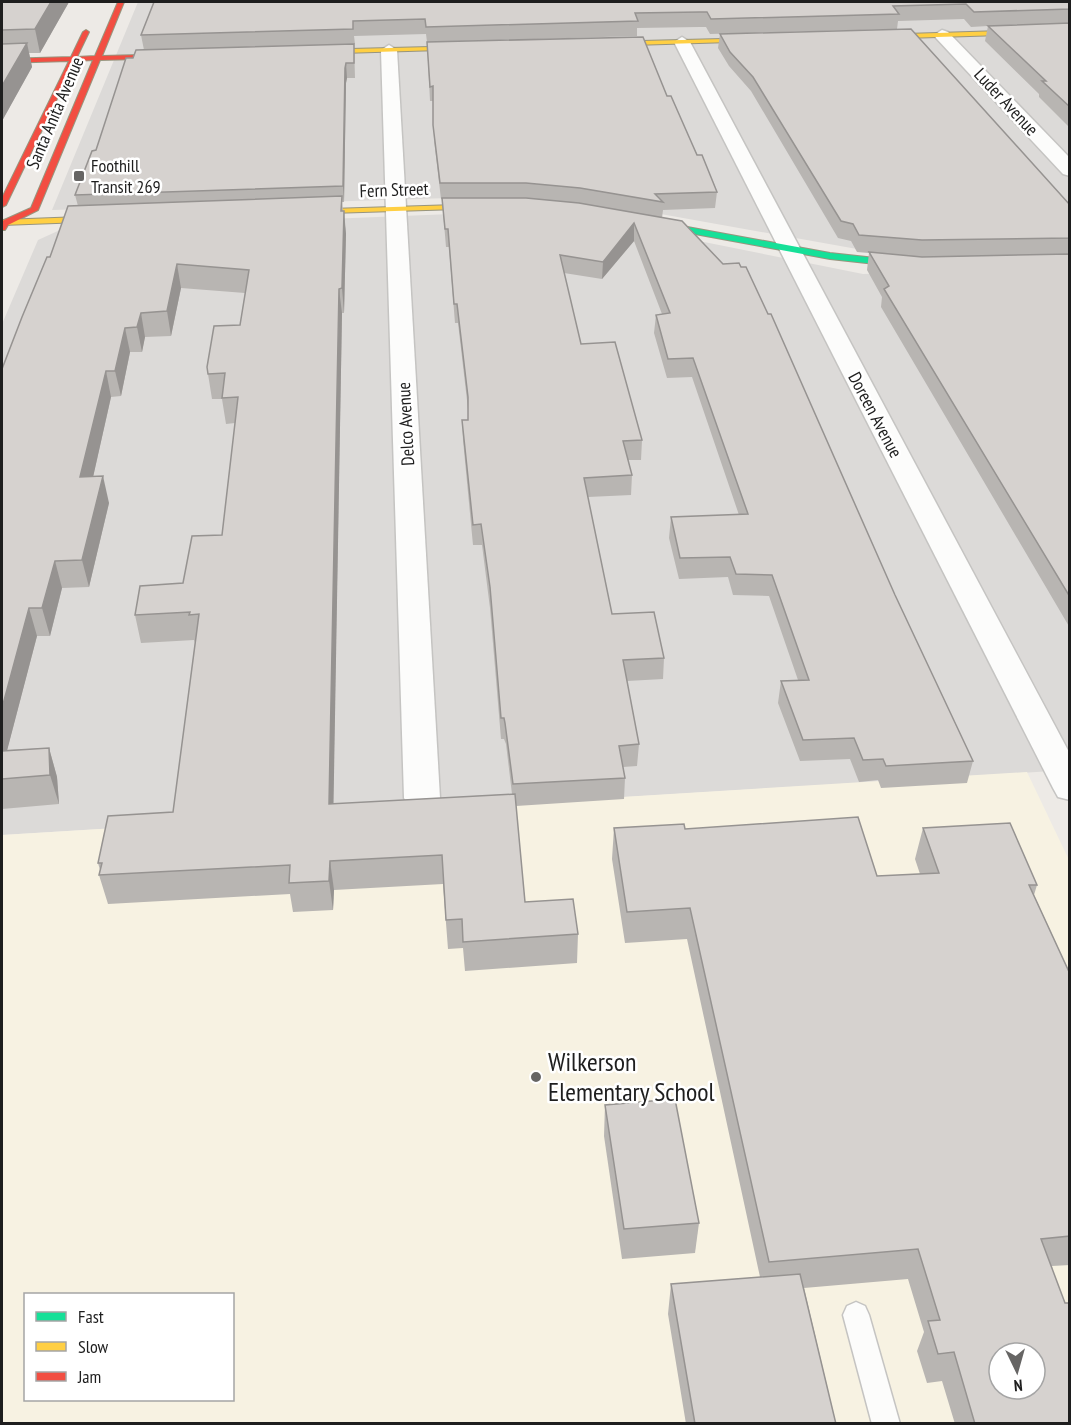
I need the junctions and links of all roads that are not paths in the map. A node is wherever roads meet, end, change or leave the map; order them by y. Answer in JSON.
{"nodes":[{"id":1,"x":121,"y":2,"type":"edge"},
{"id":2,"x":90,"y":22,"type":"dead end"},
{"id":3,"x":1070,"y":32,"type":"edge"},
{"id":4,"x":942,"y":35,"type":"junction"},
{"id":5,"x":859,"y":37,"type":"edge"},
{"id":6,"x":777,"y":39,"type":"edge"},
{"id":7,"x":682,"y":42,"type":"junction"},
{"id":8,"x":588,"y":45,"type":"edge"},
{"id":9,"x":483,"y":47,"type":"edge"},
{"id":10,"x":389,"y":50,"type":"junction"},
{"id":11,"x":293,"y":53,"type":"edge"},
{"id":12,"x":185,"y":56,"type":"edge"},
{"id":13,"x":98,"y":58,"type":"junction"},
{"id":14,"x":73,"y":59,"type":"junction"},
{"id":15,"x":2,"y":61,"type":"edge"},
{"id":16,"x":1070,"y":170,"type":"edge"},
{"id":17,"x":2,"y":205,"type":"edge"},
{"id":18,"x":502,"y":206,"type":"edge"},
{"id":19,"x":396,"y":208,"type":"junction"},
{"id":20,"x":290,"y":212,"type":"edge"},
{"id":21,"x":123,"y":218,"type":"edge"},
{"id":22,"x":640,"y":222,"type":"edge"},
{"id":23,"x":2,"y":223,"type":"edge"},
{"id":24,"x":789,"y":249,"type":"junction"},
{"id":25,"x":930,"y":266,"type":"edge"},
{"id":26,"x":1070,"y":788,"type":"edge"},
{"id":27,"x":422,"y":798,"type":"edge"},
{"id":28,"x":856,"y":1316,"type":"dead end"},
{"id":29,"x":886,"y":1424,"type":"edge"}],
"edges":[{"from":1,"to":13,"type":"street","name":"Santa Anita Avenue"},
{"from":2,"to":14,"type":"street","name":"Santa Anita Avenue"},
{"from":3,"to":4,"type":"street"},
{"from":4,"to":5,"type":"street"},
{"from":4,"to":16,"type":"street","name":"Luder Avenue"},
{"from":6,"to":7,"type":"street"},
{"from":7,"to":8,"type":"street"},
{"from":7,"to":24,"type":"street","name":"Doreen Avenue"},
{"from":9,"to":10,"type":"street"},
{"from":10,"to":11,"type":"street"},
{"from":10,"to":19,"type":"street","name":"Delco Avenue"},
{"from":12,"to":13,"type":"street"},
{"from":13,"to":14,"type":"street"},
{"from":13,"to":23,"type":"street","name":"Santa Anita Avenue"},
{"from":14,"to":15,"type":"street"},
{"from":14,"to":17,"type":"street","name":"Santa Anita Avenue"},
{"from":18,"to":19,"type":"street","name":"Fern Street"},
{"from":19,"to":20,"type":"street","name":"Fern Street"},
{"from":19,"to":27,"type":"street","name":"Delco Avenue"},
{"from":21,"to":23,"type":"street"},
{"from":22,"to":24,"type":"street"},
{"from":24,"to":25,"type":"street"},
{"from":24,"to":26,"type":"street","name":"Doreen Avenue"},
{"from":28,"to":29,"type":"lane"}]}
